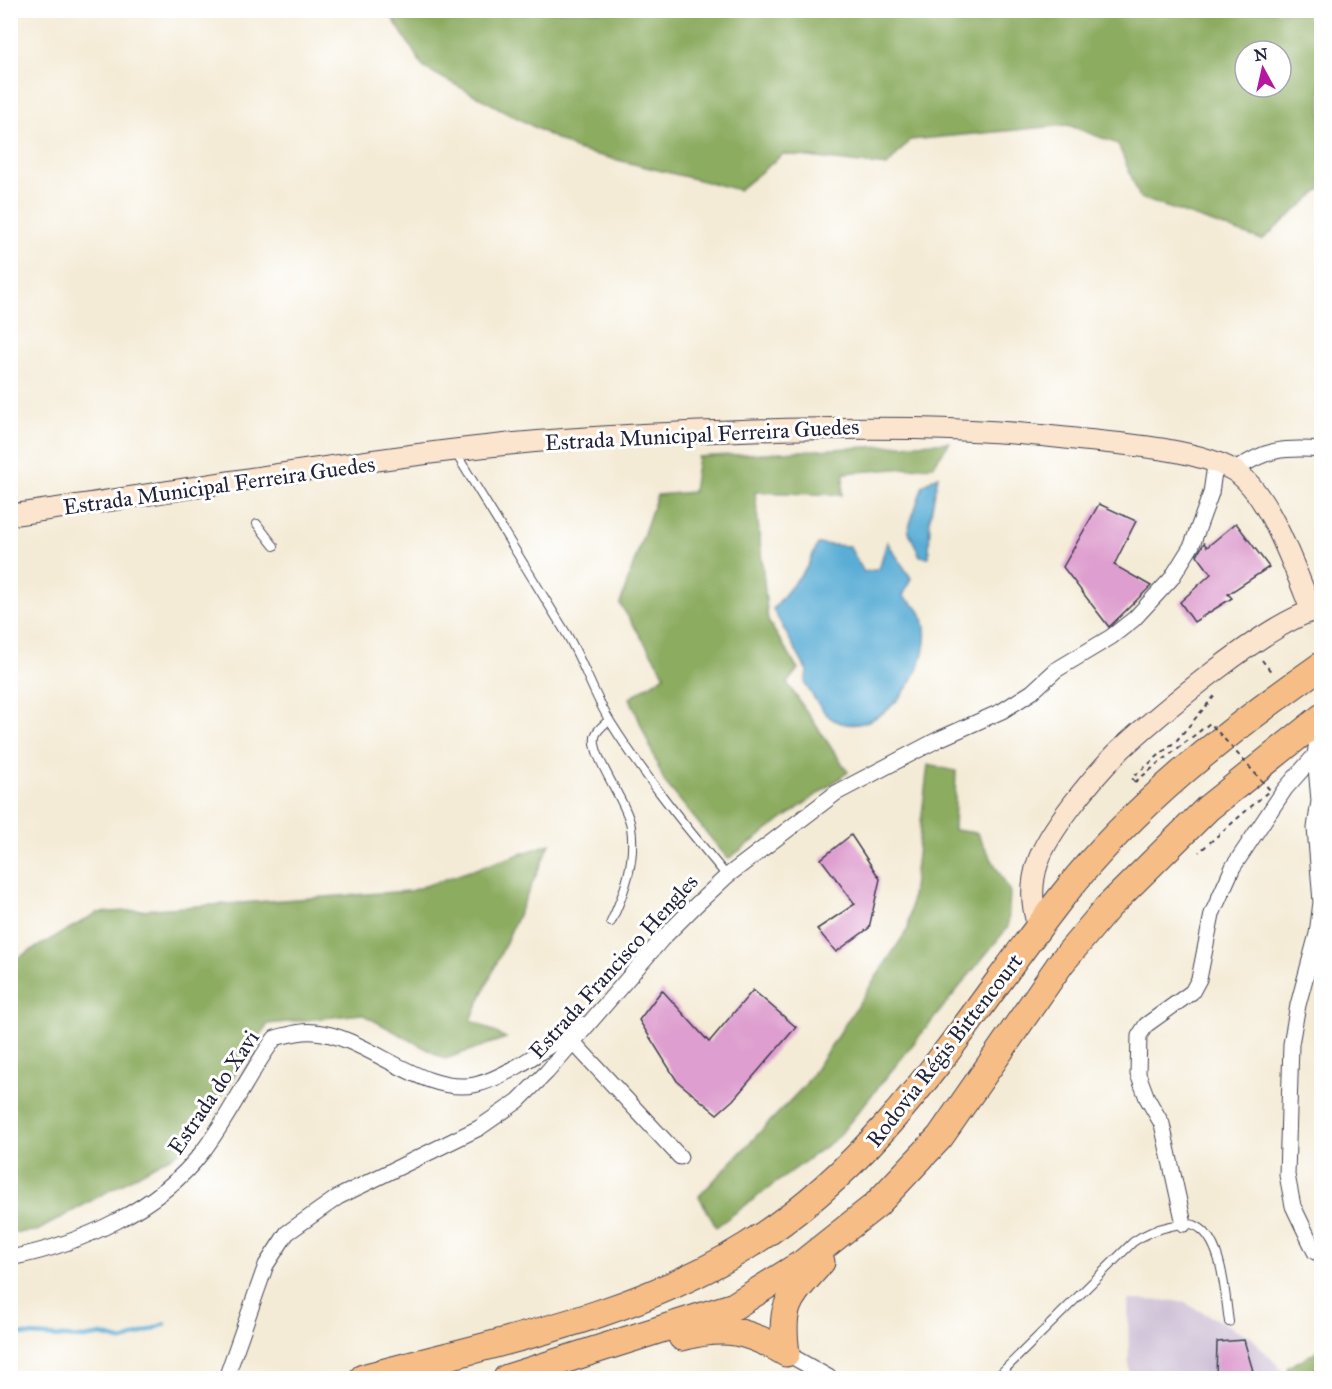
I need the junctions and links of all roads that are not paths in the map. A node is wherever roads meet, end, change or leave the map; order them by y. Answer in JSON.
{"nodes":[{"id":1,"x":1322,"y":450,"type":"edge"},
{"id":2,"x":454,"y":451,"type":"junction"},
{"id":3,"x":1225,"y":468,"type":"junction"},
{"id":4,"x":10,"y":515,"type":"edge"},
{"id":5,"x":257,"y":524,"type":"dead end"},
{"id":6,"x":274,"y":546,"type":"dead end"},
{"id":7,"x":1316,"y":609,"type":"edge"},
{"id":8,"x":1322,"y":665,"type":"edge"},
{"id":9,"x":1321,"y":717,"type":"edge"},
{"id":10,"x":609,"y":720,"type":"junction"},
{"id":11,"x":1315,"y":755,"type":"junction"},
{"id":12,"x":727,"y":876,"type":"junction"},
{"id":13,"x":611,"y":922,"type":"dead end"},
{"id":14,"x":1039,"y":929,"type":"junction"},
{"id":15,"x":590,"y":1019,"type":"junction"},
{"id":16,"x":573,"y":1042,"type":"junction"},
{"id":17,"x":680,"y":1157,"type":"dead end"},
{"id":18,"x":876,"y":1205,"type":"junction"},
{"id":19,"x":1184,"y":1224,"type":"junction"},
{"id":20,"x":1315,"y":1252,"type":"dead end"},
{"id":21,"x":10,"y":1258,"type":"edge"},
{"id":22,"x":1229,"y":1322,"type":"dead end"},
{"id":23,"x":786,"y":1353,"type":"junction"},
{"id":24,"x":226,"y":1378,"type":"edge"},
{"id":25,"x":363,"y":1378,"type":"edge"},
{"id":26,"x":507,"y":1378,"type":"edge"},
{"id":27,"x":534,"y":1378,"type":"edge"},
{"id":28,"x":830,"y":1378,"type":"edge"},
{"id":29,"x":996,"y":1378,"type":"edge"}],
"edges":[{"from":1,"to":3,"type":"street"},
{"from":2,"to":3,"type":"street","name":"Estrada Municipal Ferreira Guedes"},
{"from":2,"to":4,"type":"street","name":"Estrada Municipal Ferreira Guedes"},
{"from":2,"to":10,"type":"lane"},
{"from":3,"to":7,"type":"street"},
{"from":3,"to":12,"type":"street","name":"Estrada Francisco Hengles"},
{"from":5,"to":6,"type":"lane"},
{"from":7,"to":14,"type":"street"},
{"from":8,"to":14,"type":"highway","name":"Rodovia Régis Bittencourt"},
{"from":9,"to":11,"type":"street"},
{"from":9,"to":18,"type":"highway","name":"Rodovia Régis Bittencourt"},
{"from":10,"to":12,"type":"lane"},
{"from":10,"to":13,"type":"lane"},
{"from":11,"to":19,"type":"street"},
{"from":11,"to":20,"type":"street"},
{"from":12,"to":15,"type":"street","name":"Estrada Francisco Hengles"},
{"from":14,"to":25,"type":"highway","name":"Rodovia Régis Bittencourt"},
{"from":15,"to":16,"type":"street","name":"Estrada Francisco Hengles"},
{"from":15,"to":21,"type":"street","name":"Estrada do Xavi"},
{"from":16,"to":17,"type":"street"},
{"from":16,"to":24,"type":"street","name":"Estrada Francisco Hengles"},
{"from":18,"to":23,"type":"highway"},
{"from":18,"to":26,"type":"highway","name":"Rodovia Régis Bittencourt"},
{"from":19,"to":22,"type":"lane"},
{"from":19,"to":29,"type":"lane"},
{"from":23,"to":27,"type":"highway"},
{"from":23,"to":28,"type":"street"}]}
